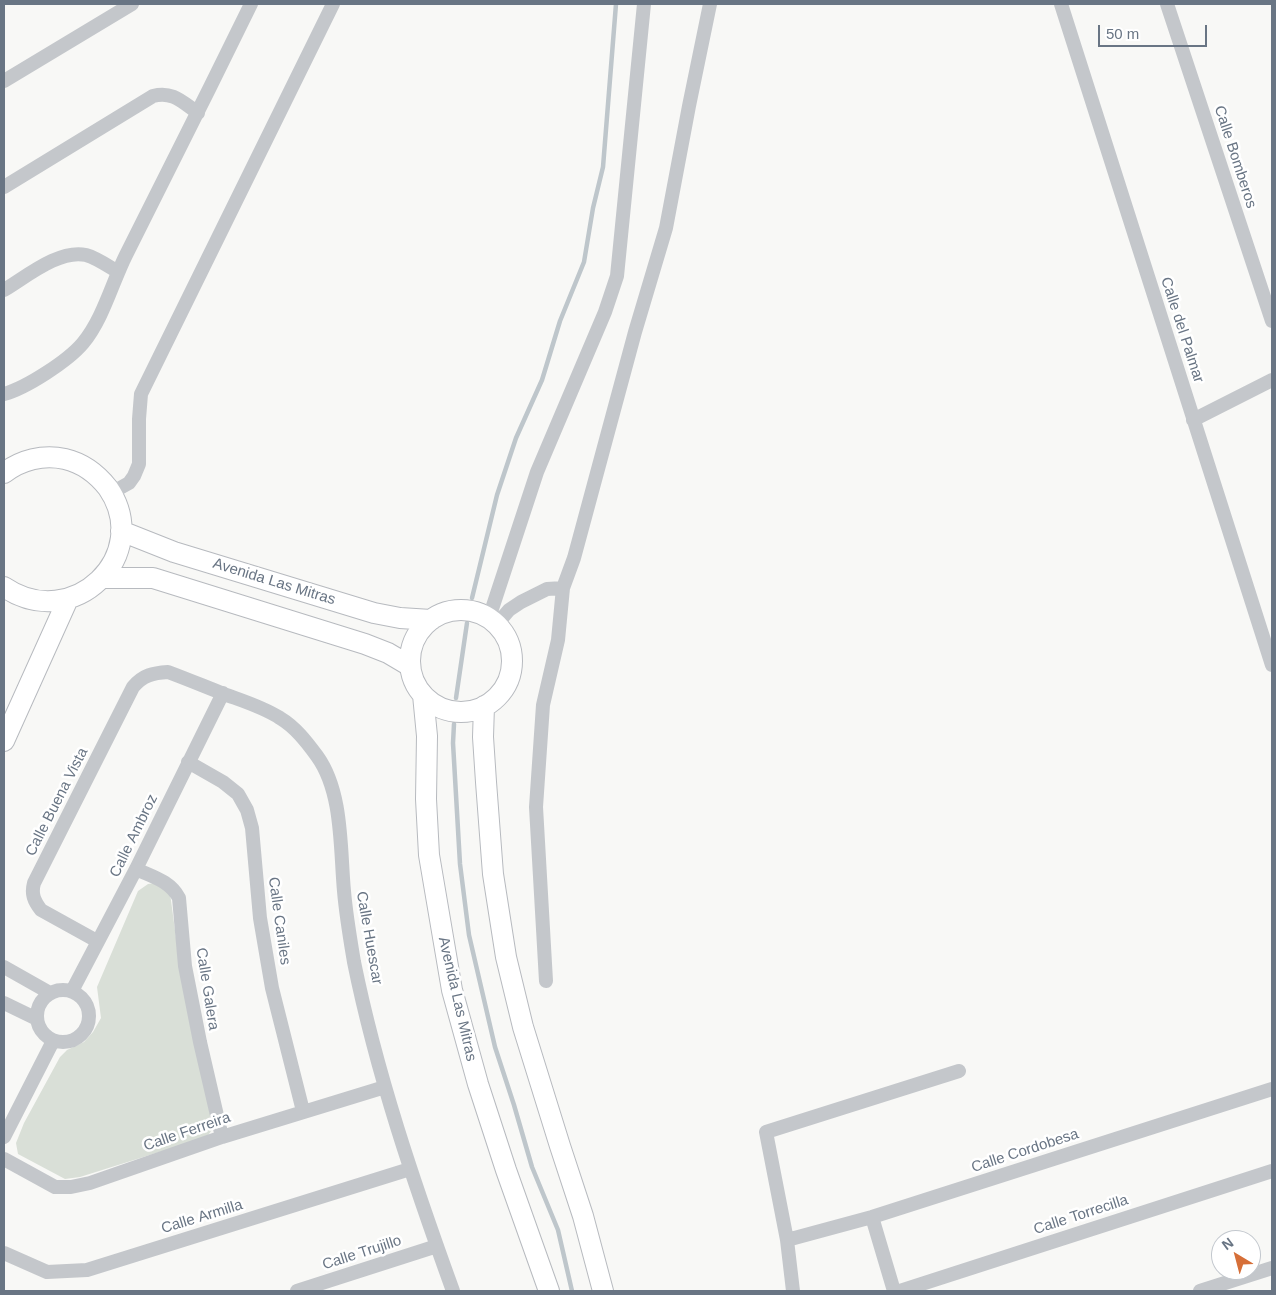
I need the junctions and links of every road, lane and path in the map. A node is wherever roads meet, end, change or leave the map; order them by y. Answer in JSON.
{"nodes":[{"id":1,"x":132,"y":4,"type":"edge"},
{"id":2,"x":251,"y":4,"type":"edge"},
{"id":3,"x":332,"y":4,"type":"edge"},
{"id":4,"x":644,"y":4,"type":"edge"},
{"id":5,"x":710,"y":4,"type":"edge"},
{"id":6,"x":1167,"y":4,"type":"edge"},
{"id":7,"x":1064,"y":5,"type":"edge"},
{"id":8,"x":4,"y":81,"type":"edge"},
{"id":9,"x":198,"y":113,"type":"junction"},
{"id":10,"x":4,"y":187,"type":"edge"},
{"id":11,"x":118,"y":272,"type":"junction"},
{"id":12,"x":4,"y":290,"type":"edge"},
{"id":13,"x":1272,"y":321,"type":"edge"},
{"id":14,"x":1272,"y":380,"type":"edge"},
{"id":15,"x":4,"y":394,"type":"edge"},
{"id":16,"x":1193,"y":420,"type":"junction"},
{"id":17,"x":4,"y":473,"type":"edge"},
{"id":18,"x":111,"y":493,"type":"junction"},
{"id":19,"x":121,"y":531,"type":"junction"},
{"id":20,"x":102,"y":578,"type":"junction"},
{"id":21,"x":4,"y":587,"type":"edge"},
{"id":22,"x":564,"y":588,"type":"junction"},
{"id":23,"x":68,"y":599,"type":"junction"},
{"id":24,"x":431,"y":620,"type":"junction"},
{"id":25,"x":493,"y":621,"type":"junction"},
{"id":26,"x":1272,"y":665,"type":"edge"},
{"id":27,"x":410,"y":666,"type":"junction"},
{"id":28,"x":168,"y":672,"type":"joint"},
{"id":29,"x":223,"y":693,"type":"junction"},
{"id":30,"x":423,"y":695,"type":"junction"},
{"id":31,"x":484,"y":706,"type":"junction"},
{"id":32,"x":4,"y":741,"type":"edge"},
{"id":33,"x":188,"y":762,"type":"junction"},
{"id":34,"x":136,"y":869,"type":"junction"},
{"id":35,"x":97,"y":941,"type":"junction"},
{"id":36,"x":4,"y":967,"type":"edge"},
{"id":37,"x":546,"y":981,"type":"dead end"},
{"id":38,"x":72,"y":991,"type":"junction"},
{"id":39,"x":50,"y":993,"type":"junction"},
{"id":40,"x":4,"y":1003,"type":"edge"},
{"id":41,"x":36,"y":1020,"type":"junction"},
{"id":42,"x":53,"y":1041,"type":"junction"},
{"id":43,"x":959,"y":1071,"type":"dead end"},
{"id":44,"x":385,"y":1087,"type":"junction"},
{"id":45,"x":1272,"y":1089,"type":"edge"},
{"id":46,"x":303,"y":1111,"type":"junction"},
{"id":47,"x":222,"y":1137,"type":"junction"},
{"id":48,"x":4,"y":1138,"type":"edge"},
{"id":49,"x":4,"y":1159,"type":"edge"},
{"id":50,"x":410,"y":1169,"type":"junction"},
{"id":51,"x":1272,"y":1170,"type":"edge"},
{"id":52,"x":872,"y":1217,"type":"junction"},
{"id":53,"x":787,"y":1240,"type":"junction"},
{"id":54,"x":437,"y":1246,"type":"junction"},
{"id":55,"x":4,"y":1253,"type":"edge"},
{"id":56,"x":1272,"y":1268,"type":"edge"},
{"id":57,"x":297,"y":1291,"type":"edge"},
{"id":58,"x":453,"y":1291,"type":"edge"},
{"id":59,"x":549,"y":1291,"type":"edge"},
{"id":60,"x":603,"y":1291,"type":"edge"},
{"id":61,"x":793,"y":1291,"type":"edge"},
{"id":62,"x":894,"y":1291,"type":"edge"},
{"id":63,"x":900,"y":1291,"type":"edge"},
{"id":64,"x":1200,"y":1291,"type":"edge"}],
"edges":[{"from":1,"to":8,"type":"street"},
{"from":2,"to":9,"type":"street"},
{"from":3,"to":18,"type":"street"},
{"from":4,"to":25,"type":"street"},
{"from":5,"to":22,"type":"street"},
{"from":6,"to":13,"type":"street","name":"Calle Bomberos"},
{"from":7,"to":16,"type":"street","name":"Calle del Palmar"},
{"from":9,"to":10,"type":"street"},
{"from":9,"to":11,"type":"street"},
{"from":11,"to":12,"type":"street"},
{"from":11,"to":15,"type":"street"},
{"from":14,"to":16,"type":"street"},
{"from":16,"to":26,"type":"street","name":"Calle del Palmar"},
{"from":17,"to":18,"type":"street"},
{"from":18,"to":19,"type":"street"},
{"from":19,"to":20,"type":"street"},
{"from":19,"to":24,"type":"street","name":"Avenida Las Mitras"},
{"from":20,"to":23,"type":"street"},
{"from":20,"to":27,"type":"street"},
{"from":21,"to":23,"type":"street"},
{"from":22,"to":25,"type":"street"},
{"from":22,"to":37,"type":"street"},
{"from":23,"to":32,"type":"street"},
{"from":24,"to":25,"type":"street"},
{"from":24,"to":27,"type":"street"},
{"from":25,"to":31,"type":"street"},
{"from":27,"to":30,"type":"street"},
{"from":28,"to":29,"type":"street","name":"Calle Huescar"},
{"from":28,"to":35,"type":"street","name":"Calle Buena Vista"},
{"from":29,"to":33,"type":"street","name":"Calle Ambroz"},
{"from":29,"to":44,"type":"street","name":"Calle Huescar"},
{"from":30,"to":31,"type":"street"},
{"from":30,"to":59,"type":"street","name":"Avenida Las Mitras"},
{"from":31,"to":60,"type":"street"},
{"from":33,"to":34,"type":"street","name":"Calle Ambroz"},
{"from":33,"to":46,"type":"street","name":"Calle Caniles"},
{"from":34,"to":35,"type":"street","name":"Calle Ambroz"},
{"from":34,"to":47,"type":"street","name":"Calle Galera"},
{"from":35,"to":38,"type":"street","name":"Calle Ambroz"},
{"from":36,"to":39,"type":"street"},
{"from":38,"to":39,"type":"street"},
{"from":38,"to":42,"type":"street"},
{"from":39,"to":41,"type":"street"},
{"from":40,"to":41,"type":"street"},
{"from":41,"to":42,"type":"street"},
{"from":42,"to":48,"type":"street"},
{"from":43,"to":53,"type":"street"},
{"from":44,"to":46,"type":"street","name":"Calle Ferreira"},
{"from":44,"to":50,"type":"street","name":"Calle Huescar"},
{"from":45,"to":52,"type":"street","name":"Calle Cordobesa"},
{"from":46,"to":47,"type":"street","name":"Calle Ferreira"},
{"from":47,"to":49,"type":"street","name":"Calle Ferreira"},
{"from":50,"to":54,"type":"street","name":"Calle Huescar"},
{"from":50,"to":55,"type":"street","name":"Calle Armilla"},
{"from":51,"to":63,"type":"street","name":"Calle Torrecilla"},
{"from":52,"to":53,"type":"street","name":"Calle Cordobesa"},
{"from":52,"to":62,"type":"street"},
{"from":53,"to":61,"type":"street"},
{"from":54,"to":57,"type":"street","name":"Calle Trujillo"},
{"from":54,"to":58,"type":"street","name":"Calle Huescar"},
{"from":56,"to":64,"type":"street"}]}
